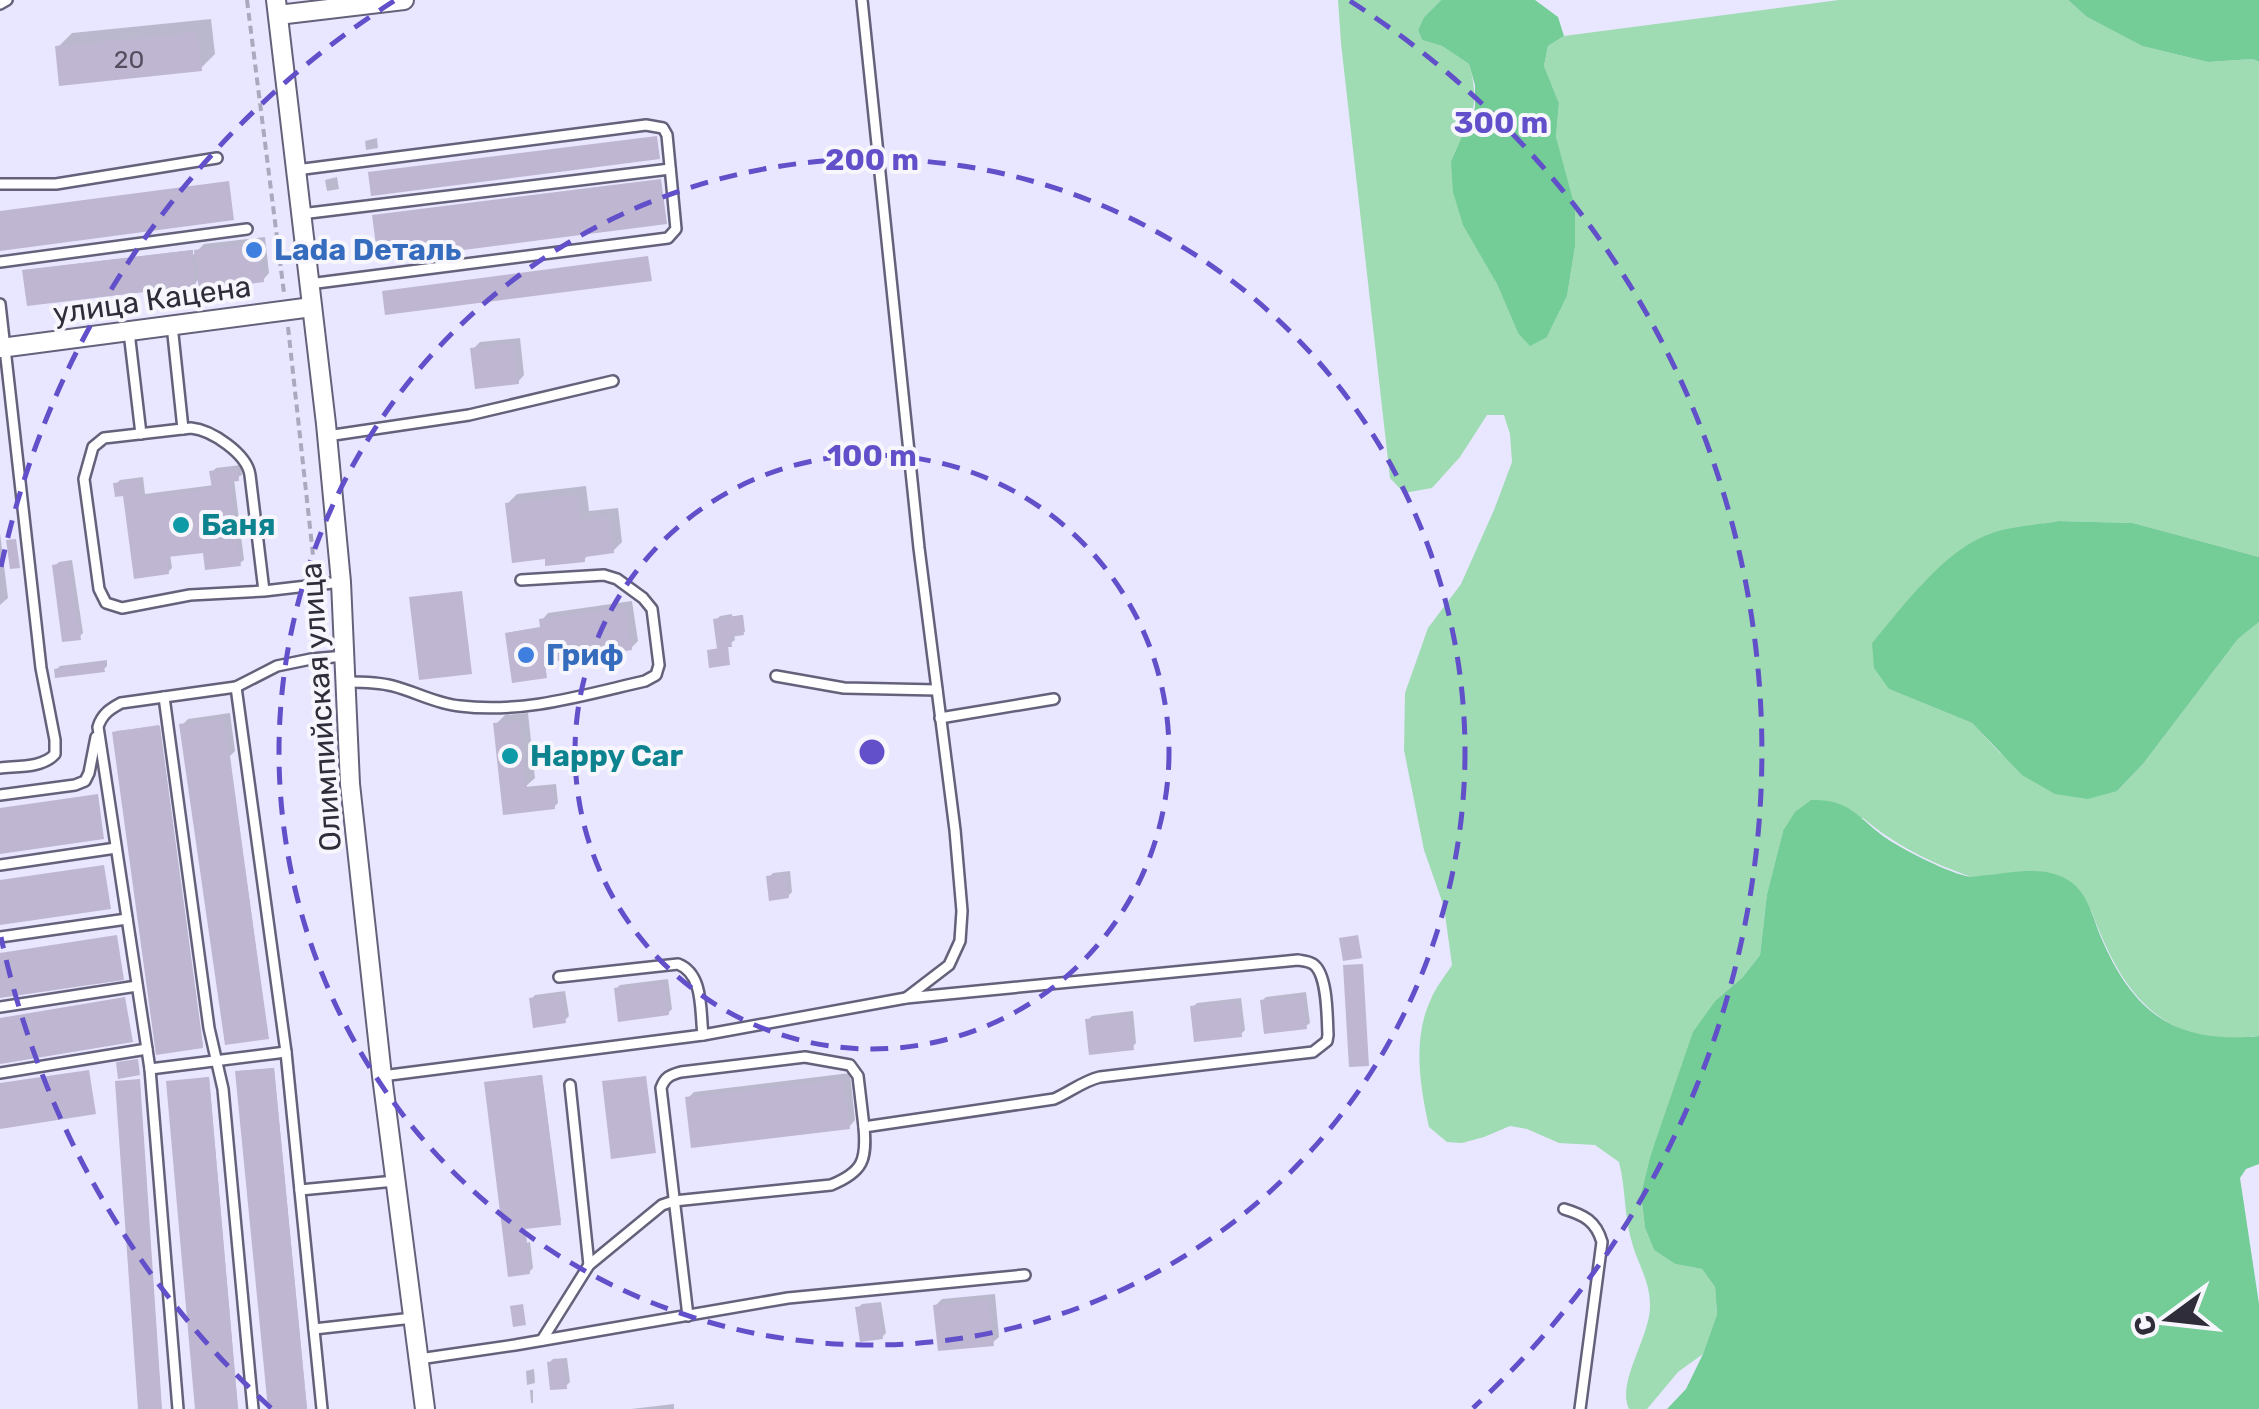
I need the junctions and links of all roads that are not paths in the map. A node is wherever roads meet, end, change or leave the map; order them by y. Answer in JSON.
{"nodes":[{"id":1,"x":6,"y":0,"type":"edge"},
{"id":2,"x":404,"y":0,"type":"edge"},
{"id":3,"x":862,"y":0,"type":"edge"},
{"id":4,"x":0,"y":4,"type":"edge"},
{"id":5,"x":277,"y":7,"type":"edge"},
{"id":6,"x":216,"y":158,"type":"dead end"},
{"id":7,"x":296,"y":170,"type":"junction"},
{"id":8,"x":670,"y":170,"type":"junction"},
{"id":9,"x":0,"y":184,"type":"edge"},
{"id":10,"x":301,"y":214,"type":"junction"},
{"id":11,"x":246,"y":229,"type":"dead end"},
{"id":12,"x":0,"y":262,"type":"edge"},
{"id":13,"x":309,"y":284,"type":"junction"},
{"id":14,"x":0,"y":304,"type":"edge"},
{"id":15,"x":312,"y":306,"type":"junction"},
{"id":16,"x":172,"y":325,"type":"junction"},
{"id":17,"x":129,"y":331,"type":"junction"},
{"id":18,"x":3,"y":347,"type":"edge"},
{"id":19,"x":613,"y":380,"type":"dead end"},
{"id":20,"x":182,"y":429,"type":"junction"},
{"id":21,"x":141,"y":434,"type":"junction"},
{"id":22,"x":327,"y":436,"type":"junction"},
{"id":23,"x":522,"y":580,"type":"dead end"},
{"id":24,"x":341,"y":582,"type":"junction"},
{"id":25,"x":264,"y":591,"type":"junction"},
{"id":26,"x":345,"y":656,"type":"junction"},
{"id":27,"x":776,"y":676,"type":"dead end"},
{"id":28,"x":346,"y":682,"type":"junction"},
{"id":29,"x":236,"y":687,"type":"junction"},
{"id":30,"x":937,"y":690,"type":"junction"},
{"id":31,"x":164,"y":696,"type":"junction"},
{"id":32,"x":1054,"y":699,"type":"dead end"},
{"id":33,"x":940,"y":718,"type":"junction"},
{"id":34,"x":98,"y":727,"type":"junction"},
{"id":35,"x":0,"y":768,"type":"edge"},
{"id":36,"x":0,"y":795,"type":"edge"},
{"id":37,"x":116,"y":848,"type":"junction"},
{"id":38,"x":0,"y":865,"type":"edge"},
{"id":39,"x":127,"y":919,"type":"junction"},
{"id":40,"x":0,"y":937,"type":"edge"},
{"id":41,"x":558,"y":977,"type":"dead end"},
{"id":42,"x":137,"y":986,"type":"junction"},
{"id":43,"x":906,"y":998,"type":"junction"},
{"id":44,"x":0,"y":1007,"type":"edge"},
{"id":45,"x":703,"y":1035,"type":"junction"},
{"id":46,"x":147,"y":1049,"type":"junction"},
{"id":47,"x":286,"y":1052,"type":"junction"},
{"id":48,"x":217,"y":1060,"type":"junction"},
{"id":49,"x":150,"y":1068,"type":"junction"},
{"id":50,"x":0,"y":1073,"type":"edge"},
{"id":51,"x":382,"y":1076,"type":"junction"},
{"id":52,"x":570,"y":1085,"type":"dead end"},
{"id":53,"x":864,"y":1127,"type":"junction"},
{"id":54,"x":395,"y":1181,"type":"junction"},
{"id":55,"x":300,"y":1190,"type":"junction"},
{"id":56,"x":674,"y":1201,"type":"junction"},
{"id":57,"x":1564,"y":1209,"type":"dead end"},
{"id":58,"x":590,"y":1265,"type":"junction"},
{"id":59,"x":1025,"y":1275,"type":"dead end"},
{"id":60,"x":688,"y":1316,"type":"junction"},
{"id":61,"x":413,"y":1318,"type":"junction"},
{"id":62,"x":314,"y":1329,"type":"junction"},
{"id":63,"x":542,"y":1340,"type":"junction"},
{"id":64,"x":418,"y":1359,"type":"junction"},
{"id":65,"x":178,"y":1409,"type":"edge"},
{"id":66,"x":253,"y":1409,"type":"edge"},
{"id":67,"x":322,"y":1409,"type":"edge"},
{"id":68,"x":425,"y":1409,"type":"edge"},
{"id":69,"x":1580,"y":1409,"type":"edge"}],
"edges":[{"from":1,"to":4,"type":"lane"},
{"from":2,"to":5,"type":"street"},
{"from":3,"to":30,"type":"lane"},
{"from":5,"to":7,"type":"street","name":"Олимпийская улица"},
{"from":6,"to":9,"type":"lane"},
{"from":7,"to":8,"type":"lane"},
{"from":7,"to":10,"type":"street","name":"Олимпийская улица"},
{"from":8,"to":10,"type":"lane"},
{"from":8,"to":13,"type":"lane"},
{"from":10,"to":13,"type":"street","name":"Олимпийская улица"},
{"from":11,"to":12,"type":"lane"},
{"from":13,"to":15,"type":"street","name":"Олимпийская улица"},
{"from":14,"to":18,"type":"lane"},
{"from":15,"to":16,"type":"street","name":"улица Кацена"},
{"from":15,"to":22,"type":"street","name":"Олимпийская улица"},
{"from":16,"to":17,"type":"street","name":"улица Кацена"},
{"from":16,"to":20,"type":"lane"},
{"from":17,"to":18,"type":"street","name":"улица Кацена"},
{"from":17,"to":21,"type":"lane"},
{"from":18,"to":35,"type":"lane"},
{"from":19,"to":22,"type":"lane"},
{"from":20,"to":21,"type":"lane"},
{"from":20,"to":25,"type":"lane"},
{"from":21,"to":25,"type":"lane"},
{"from":22,"to":24,"type":"street","name":"Олимпийская улица"},
{"from":23,"to":28,"type":"lane"},
{"from":24,"to":25,"type":"lane"},
{"from":24,"to":26,"type":"street","name":"Олимпийская улица"},
{"from":26,"to":28,"type":"street","name":"Олимпийская улица"},
{"from":26,"to":29,"type":"lane"},
{"from":27,"to":30,"type":"lane"},
{"from":28,"to":51,"type":"street","name":"Олимпийская улица"},
{"from":29,"to":31,"type":"lane"},
{"from":29,"to":47,"type":"lane"},
{"from":30,"to":33,"type":"lane"},
{"from":31,"to":34,"type":"lane"},
{"from":31,"to":48,"type":"lane"},
{"from":32,"to":33,"type":"lane"},
{"from":33,"to":43,"type":"lane"},
{"from":34,"to":36,"type":"lane"},
{"from":34,"to":37,"type":"lane"},
{"from":37,"to":38,"type":"lane"},
{"from":37,"to":39,"type":"lane"},
{"from":39,"to":40,"type":"lane"},
{"from":39,"to":42,"type":"lane"},
{"from":41,"to":45,"type":"lane"},
{"from":42,"to":44,"type":"lane"},
{"from":42,"to":46,"type":"lane"},
{"from":43,"to":45,"type":"lane"},
{"from":43,"to":53,"type":"lane"},
{"from":45,"to":51,"type":"lane"},
{"from":46,"to":49,"type":"lane"},
{"from":46,"to":50,"type":"lane"},
{"from":47,"to":48,"type":"lane"},
{"from":47,"to":55,"type":"lane"},
{"from":48,"to":49,"type":"lane"},
{"from":48,"to":66,"type":"lane"},
{"from":49,"to":65,"type":"lane"},
{"from":51,"to":54,"type":"street","name":"Олимпийская улица"},
{"from":52,"to":58,"type":"lane"},
{"from":53,"to":56,"type":"lane"},
{"from":53,"to":56,"type":"lane"},
{"from":54,"to":55,"type":"lane"},
{"from":54,"to":61,"type":"street","name":"Олимпийская улица"},
{"from":55,"to":62,"type":"lane"},
{"from":56,"to":58,"type":"lane"},
{"from":56,"to":60,"type":"lane"},
{"from":57,"to":69,"type":"lane"},
{"from":58,"to":63,"type":"lane"},
{"from":59,"to":60,"type":"lane"},
{"from":60,"to":63,"type":"lane"},
{"from":61,"to":62,"type":"lane"},
{"from":61,"to":64,"type":"street","name":"Олимпийская улица"},
{"from":62,"to":67,"type":"lane"},
{"from":63,"to":64,"type":"lane"},
{"from":64,"to":68,"type":"street","name":"Олимпийская улица"}]}
